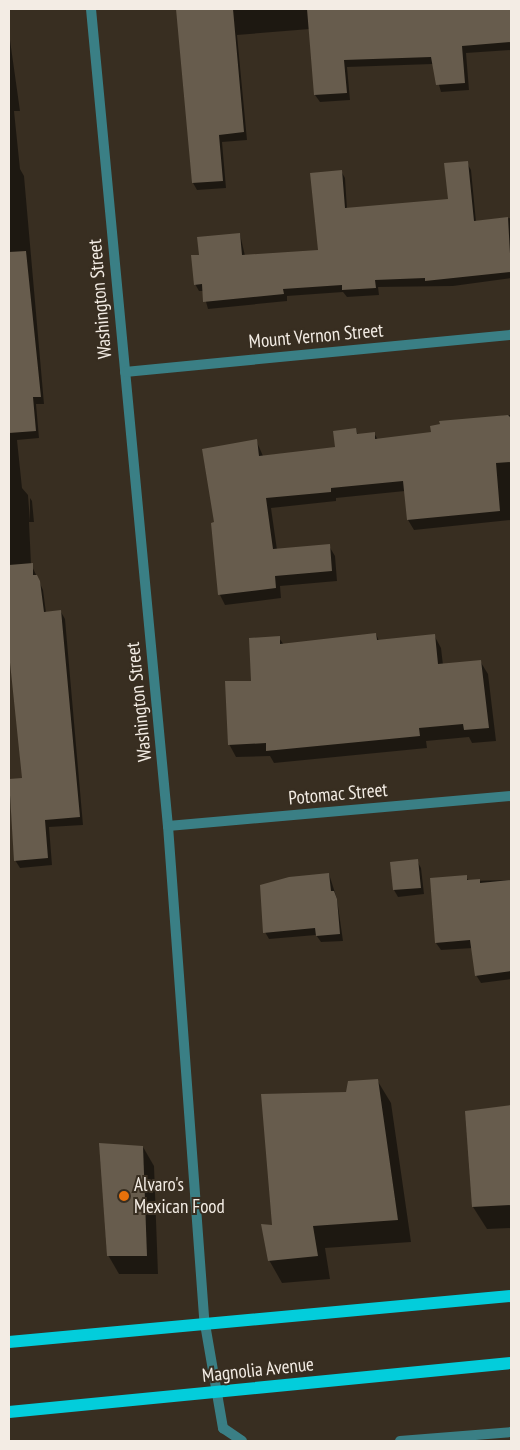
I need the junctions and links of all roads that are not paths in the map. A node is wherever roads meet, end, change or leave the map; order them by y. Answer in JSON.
{"nodes":[{"id":1,"x":90,"y":9,"type":"edge"},
{"id":2,"x":511,"y":335,"type":"edge"},
{"id":3,"x":125,"y":372,"type":"junction"},
{"id":4,"x":511,"y":796,"type":"edge"},
{"id":5,"x":168,"y":826,"type":"junction"},
{"id":6,"x":511,"y":1296,"type":"edge"},
{"id":7,"x":205,"y":1324,"type":"junction"},
{"id":8,"x":9,"y":1342,"type":"edge"},
{"id":9,"x":511,"y":1363,"type":"edge"},
{"id":10,"x":215,"y":1393,"type":"junction"},
{"id":11,"x":9,"y":1412,"type":"edge"},
{"id":12,"x":511,"y":1432,"type":"edge"},
{"id":13,"x":242,"y":1441,"type":"edge"},
{"id":14,"x":400,"y":1441,"type":"edge"}],
"edges":[{"from":1,"to":3,"type":"street","name":"Washington Street"},
{"from":2,"to":3,"type":"street","name":"Mount Vernon Street"},
{"from":3,"to":5,"type":"street","name":"Washington Street"},
{"from":4,"to":5,"type":"street","name":"Potomac Street"},
{"from":5,"to":7,"type":"street","name":"Washington Street"},
{"from":6,"to":7,"type":"main road"},
{"from":7,"to":8,"type":"main road"},
{"from":7,"to":10,"type":"street","name":"Washington Street"},
{"from":9,"to":10,"type":"main road","name":"Magnolia Avenue"},
{"from":10,"to":11,"type":"main road","name":"Magnolia Avenue"},
{"from":10,"to":13,"type":"street","name":"Washington Street"},
{"from":12,"to":14,"type":"street"}]}
